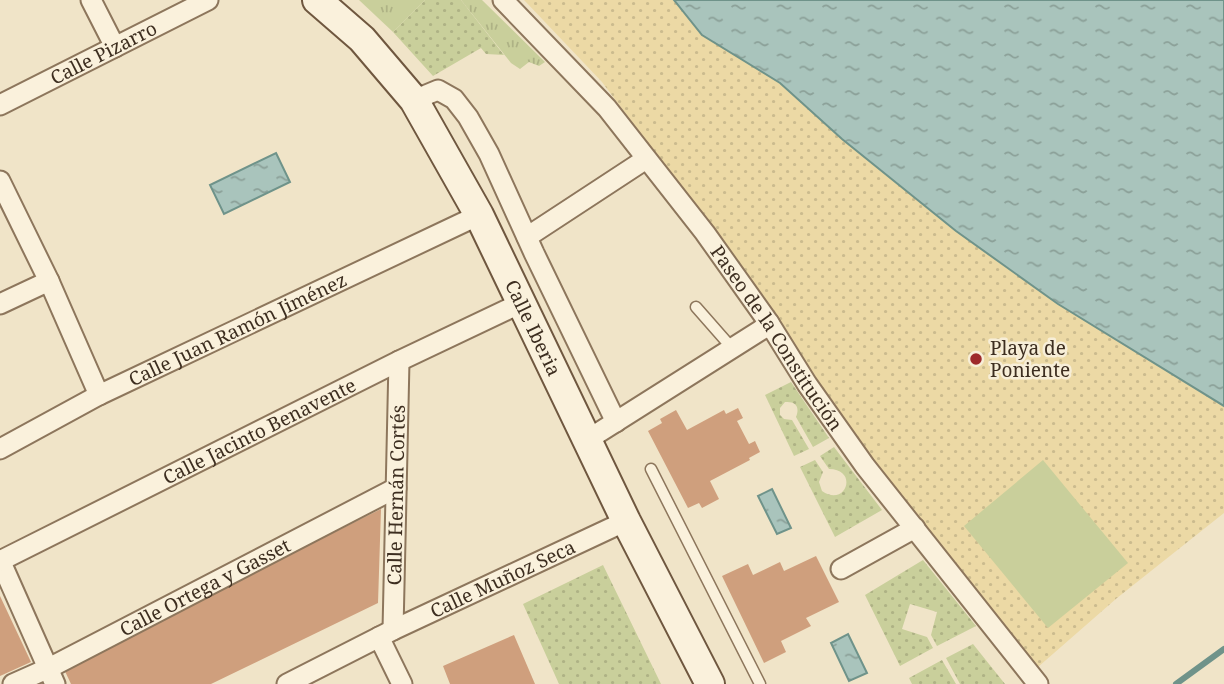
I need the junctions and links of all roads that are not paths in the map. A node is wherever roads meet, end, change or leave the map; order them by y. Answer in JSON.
{"nodes":[{"id":1,"x":91,"y":0,"type":"edge"},
{"id":2,"x":208,"y":0,"type":"edge"},
{"id":3,"x":317,"y":0,"type":"edge"},
{"id":4,"x":503,"y":0,"type":"edge"},
{"id":5,"x":115,"y":47,"type":"junction"},
{"id":6,"x":414,"y":100,"type":"junction"},
{"id":7,"x":0,"y":105,"type":"edge"},
{"id":8,"x":646,"y":159,"type":"junction"},
{"id":9,"x":0,"y":181,"type":"edge"},
{"id":10,"x":479,"y":215,"type":"junction"},
{"id":11,"x":527,"y":237,"type":"junction"},
{"id":12,"x":49,"y":281,"type":"junction"},
{"id":13,"x":521,"y":303,"type":"junction"},
{"id":14,"x":0,"y":304,"type":"edge"},
{"id":15,"x":696,"y":307,"type":"dead end"},
{"id":16,"x":769,"y":323,"type":"junction"},
{"id":17,"x":732,"y":348,"type":"junction"},
{"id":18,"x":399,"y":361,"type":"junction"},
{"id":19,"x":99,"y":395,"type":"junction"},
{"id":20,"x":616,"y":422,"type":"junction"},
{"id":21,"x":587,"y":440,"type":"junction"},
{"id":22,"x":0,"y":449,"type":"edge"},
{"id":23,"x":651,"y":469,"type":"dead end"},
{"id":24,"x":396,"y":488,"type":"junction"},
{"id":25,"x":626,"y":521,"type":"junction"},
{"id":26,"x":915,"y":528,"type":"junction"},
{"id":27,"x":0,"y":561,"type":"edge"},
{"id":28,"x":841,"y":569,"type":"dead end"},
{"id":29,"x":386,"y":633,"type":"junction"},
{"id":30,"x":52,"y":676,"type":"edge"},
{"id":31,"x":13,"y":684,"type":"edge"},
{"id":32,"x":286,"y":684,"type":"edge"},
{"id":33,"x":402,"y":684,"type":"edge"},
{"id":34,"x":710,"y":684,"type":"edge"},
{"id":35,"x":760,"y":684,"type":"edge"},
{"id":36,"x":1038,"y":684,"type":"edge"}],
"edges":[{"from":1,"to":5,"type":"street"},
{"from":2,"to":5,"type":"street","name":"Calle Pizarro"},
{"from":3,"to":6,"type":"main road","name":"Calle Iberia"},
{"from":4,"to":8,"type":"street","name":"Paseo de la Constitución"},
{"from":5,"to":7,"type":"street","name":"Calle Pizarro"},
{"from":6,"to":10,"type":"main road","name":"Calle Iberia"},
{"from":6,"to":11,"type":"street"},
{"from":8,"to":11,"type":"street"},
{"from":8,"to":16,"type":"street","name":"Paseo de la Constitución"},
{"from":9,"to":12,"type":"street"},
{"from":10,"to":13,"type":"main road","name":"Calle Iberia"},
{"from":10,"to":19,"type":"street","name":"Calle Juan Ramón Jiménez"},
{"from":11,"to":20,"type":"street"},
{"from":12,"to":14,"type":"street"},
{"from":12,"to":19,"type":"street"},
{"from":13,"to":18,"type":"street","name":"Calle Jacinto Benavente"},
{"from":13,"to":21,"type":"main road","name":"Calle Iberia"},
{"from":15,"to":17,"type":"lane"},
{"from":16,"to":17,"type":"street"},
{"from":16,"to":26,"type":"street","name":"Paseo de la Constitución"},
{"from":17,"to":20,"type":"street"},
{"from":18,"to":24,"type":"street","name":"Calle Hernán Cortés"},
{"from":18,"to":27,"type":"street","name":"Calle Jacinto Benavente"},
{"from":19,"to":22,"type":"street","name":"Calle Juan Ramón Jiménez"},
{"from":20,"to":21,"type":"street"},
{"from":21,"to":25,"type":"main road","name":"Calle Iberia"},
{"from":23,"to":35,"type":"lane"},
{"from":24,"to":29,"type":"street","name":"Calle Hernán Cortés"},
{"from":24,"to":30,"type":"street","name":"Calle Ortega y Gasset"},
{"from":25,"to":29,"type":"street","name":"Calle Muñoz Seca"},
{"from":25,"to":34,"type":"main road","name":"Calle Iberia"},
{"from":26,"to":28,"type":"street"},
{"from":26,"to":36,"type":"street","name":"Paseo de la Constitución"},
{"from":27,"to":30,"type":"street"},
{"from":29,"to":32,"type":"street","name":"Calle Muñoz Seca"},
{"from":29,"to":33,"type":"street"},
{"from":30,"to":31,"type":"street","name":"Calle Ortega y Gasset"}]}
